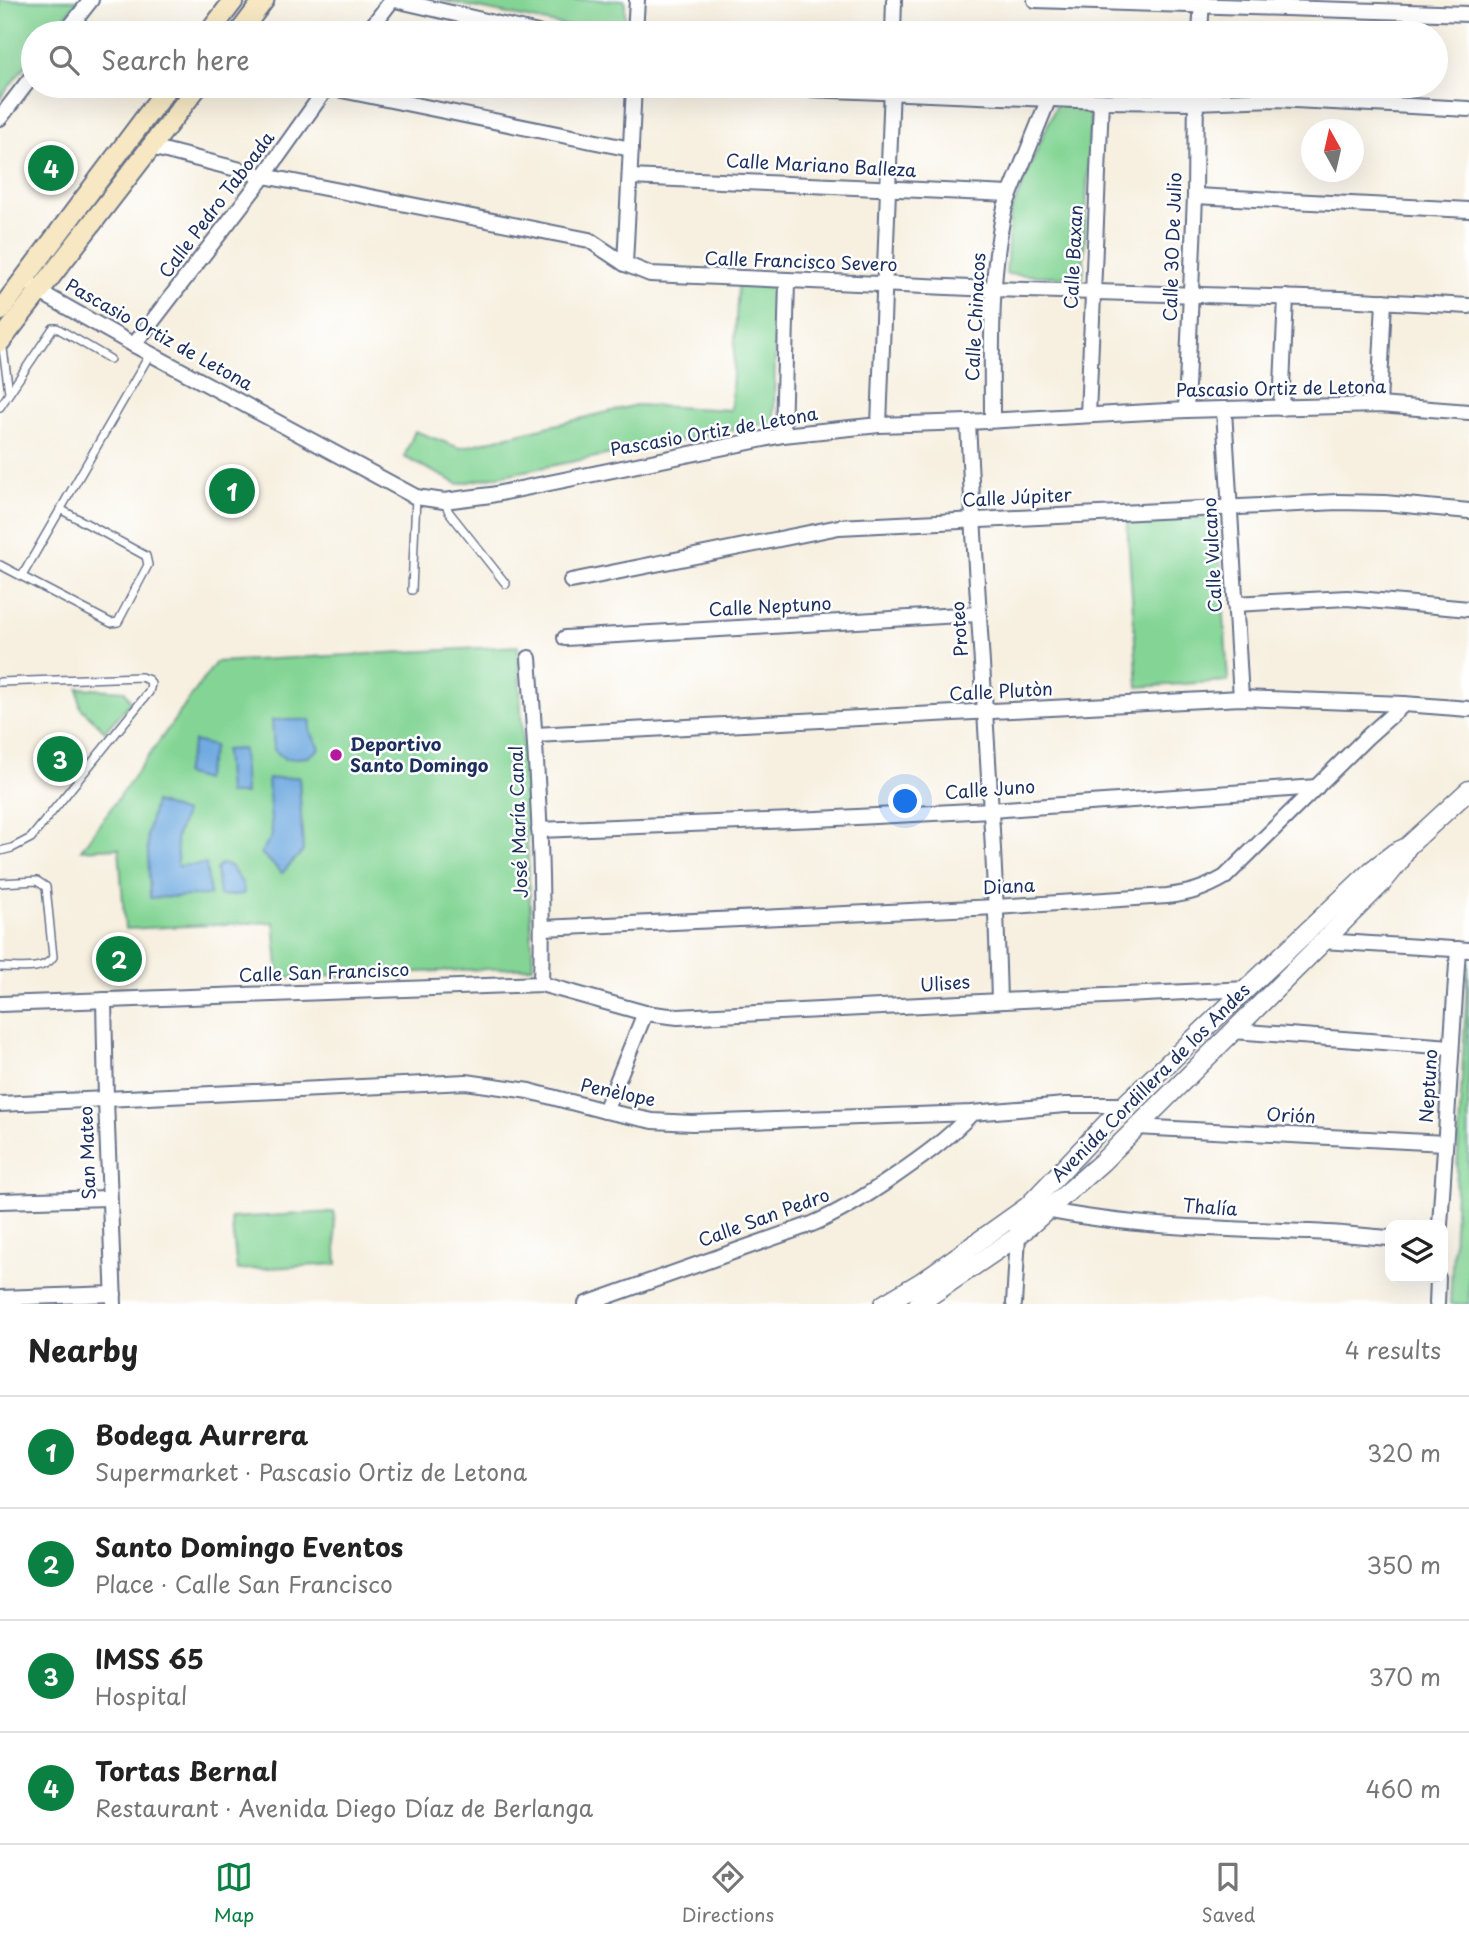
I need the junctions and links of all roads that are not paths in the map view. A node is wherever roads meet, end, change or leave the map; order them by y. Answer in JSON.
{"nodes":[{"id":1,"x":91,"y":0,"type":"edge"},
{"id":2,"x":234,"y":0,"type":"edge"},
{"id":3,"x":264,"y":0,"type":"edge"},
{"id":4,"x":393,"y":0,"type":"edge"},
{"id":5,"x":637,"y":0,"type":"edge"},
{"id":6,"x":894,"y":0,"type":"edge"},
{"id":7,"x":1035,"y":0,"type":"edge"},
{"id":8,"x":1202,"y":3,"type":"edge"},
{"id":9,"x":1469,"y":14,"type":"edge"},
{"id":10,"x":74,"y":21,"type":"edge"},
{"id":11,"x":218,"y":21,"type":"edge"},
{"id":12,"x":248,"y":21,"type":"edge"},
{"id":13,"x":376,"y":21,"type":"edge"},
{"id":14,"x":485,"y":21,"type":"edge"},
{"id":15,"x":636,"y":21,"type":"edge"},
{"id":16,"x":893,"y":21,"type":"edge"},
{"id":17,"x":1201,"y":21,"type":"edge"},
{"id":18,"x":21,"y":91,"type":"edge"},
{"id":19,"x":161,"y":98,"type":"edge"},
{"id":20,"x":189,"y":98,"type":"edge"},
{"id":21,"x":319,"y":98,"type":"edge"},
{"id":22,"x":385,"y":98,"type":"edge"},
{"id":23,"x":633,"y":98,"type":"edge"},
{"id":24,"x":892,"y":98,"type":"edge"},
{"id":25,"x":1049,"y":98,"type":"joint"},
{"id":26,"x":1195,"y":98,"type":"edge"},
{"id":27,"x":1101,"y":101,"type":"junction"},
{"id":28,"x":1195,"y":102,"type":"junction"},
{"id":29,"x":1469,"y":109,"type":"edge"},
{"id":30,"x":0,"y":118,"type":"edge"},
{"id":31,"x":151,"y":147,"type":"junction"},
{"id":32,"x":631,"y":149,"type":"junction"},
{"id":33,"x":264,"y":176,"type":"junction"},
{"id":34,"x":630,"y":177,"type":"junction"},
{"id":35,"x":888,"y":188,"type":"junction"},
{"id":36,"x":1010,"y":194,"type":"junction"},
{"id":37,"x":1195,"y":196,"type":"junction"},
{"id":38,"x":1469,"y":210,"type":"edge"},
{"id":39,"x":625,"y":264,"type":"junction"},
{"id":40,"x":787,"y":281,"type":"junction"},
{"id":41,"x":885,"y":284,"type":"junction"},
{"id":42,"x":32,"y":285,"type":"junction"},
{"id":43,"x":993,"y":289,"type":"junction"},
{"id":44,"x":1092,"y":292,"type":"junction"},
{"id":45,"x":1190,"y":295,"type":"junction"},
{"id":46,"x":1286,"y":297,"type":"junction"},
{"id":47,"x":1384,"y":301,"type":"junction"},
{"id":48,"x":1469,"y":306,"type":"edge"},
{"id":49,"x":0,"y":311,"type":"edge"},
{"id":50,"x":1,"y":341,"type":"edge"},
{"id":51,"x":134,"y":345,"type":"junction"},
{"id":52,"x":150,"y":353,"type":"junction"},
{"id":53,"x":110,"y":359,"type":"dead end"},
{"id":54,"x":9,"y":393,"type":"junction"},
{"id":55,"x":1379,"y":405,"type":"junction"},
{"id":56,"x":0,"y":407,"type":"edge"},
{"id":57,"x":1281,"y":408,"type":"junction"},
{"id":58,"x":1186,"y":410,"type":"junction"},
{"id":59,"x":1224,"y":410,"type":"junction"},
{"id":60,"x":1469,"y":412,"type":"edge"},
{"id":61,"x":1088,"y":415,"type":"junction"},
{"id":62,"x":992,"y":420,"type":"junction"},
{"id":63,"x":968,"y":422,"type":"junction"},
{"id":64,"x":879,"y":425,"type":"junction"},
{"id":65,"x":783,"y":435,"type":"junction"},
{"id":66,"x":416,"y":497,"type":"junction"},
{"id":67,"x":444,"y":501,"type":"junction"},
{"id":68,"x":1229,"y":508,"type":"junction"},
{"id":69,"x":60,"y":509,"type":"junction"},
{"id":70,"x":1469,"y":511,"type":"edge"},
{"id":71,"x":972,"y":519,"type":"junction"},
{"id":72,"x":0,"y":565,"type":"edge"},
{"id":73,"x":22,"y":576,"type":"junction"},
{"id":74,"x":571,"y":581,"type":"dead end"},
{"id":75,"x":506,"y":584,"type":"dead end"},
{"id":76,"x":412,"y":590,"type":"dead end"},
{"id":77,"x":1235,"y":604,"type":"junction"},
{"id":78,"x":1469,"y":609,"type":"edge"},
{"id":79,"x":978,"y":614,"type":"junction"},
{"id":80,"x":565,"y":638,"type":"dead end"},
{"id":81,"x":529,"y":658,"type":"dead end"},
{"id":82,"x":0,"y":682,"type":"edge"},
{"id":83,"x":1241,"y":698,"type":"junction"},
{"id":84,"x":1404,"y":704,"type":"junction"},
{"id":85,"x":1469,"y":709,"type":"edge"},
{"id":86,"x":985,"y":713,"type":"junction"},
{"id":87,"x":535,"y":735,"type":"junction"},
{"id":88,"x":1317,"y":787,"type":"junction"},
{"id":89,"x":1469,"y":790,"type":"edge"},
{"id":90,"x":991,"y":810,"type":"junction"},
{"id":91,"x":539,"y":830,"type":"junction"},
{"id":92,"x":1407,"y":847,"type":"junction"},
{"id":93,"x":0,"y":852,"type":"edge"},
{"id":94,"x":0,"y":883,"type":"edge"},
{"id":95,"x":996,"y":907,"type":"junction"},
{"id":96,"x":543,"y":928,"type":"junction"},
{"id":97,"x":1322,"y":942,"type":"junction"},
{"id":98,"x":1463,"y":949,"type":"edge"},
{"id":99,"x":0,"y":967,"type":"edge"},
{"id":100,"x":541,"y":984,"type":"junction"},
{"id":101,"x":1247,"y":989,"type":"junction"},
{"id":102,"x":104,"y":1000,"type":"junction"},
{"id":103,"x":999,"y":1000,"type":"junction"},
{"id":104,"x":0,"y":1004,"type":"edge"},
{"id":105,"x":645,"y":1013,"type":"junction"},
{"id":106,"x":1233,"y":1031,"type":"junction"},
{"id":107,"x":1451,"y":1046,"type":"junction"},
{"id":108,"x":106,"y":1100,"type":"junction"},
{"id":109,"x":0,"y":1104,"type":"edge"},
{"id":110,"x":1125,"y":1105,"type":"junction"},
{"id":111,"x":605,"y":1111,"type":"junction"},
{"id":112,"x":972,"y":1113,"type":"junction"},
{"id":113,"x":1136,"y":1127,"type":"junction"},
{"id":114,"x":1444,"y":1143,"type":"junction"},
{"id":115,"x":109,"y":1198,"type":"junction"},
{"id":116,"x":0,"y":1201,"type":"edge"},
{"id":117,"x":1048,"y":1210,"type":"junction"},
{"id":118,"x":1021,"y":1211,"type":"junction"},
{"id":119,"x":1440,"y":1220,"type":"edge"},
{"id":120,"x":1018,"y":1236,"type":"junction"},
{"id":121,"x":1385,"y":1238,"type":"edge"},
{"id":122,"x":1438,"y":1283,"type":"edge"},
{"id":123,"x":0,"y":1298,"type":"edge"},
{"id":124,"x":114,"y":1299,"type":"edge"},
{"id":125,"x":921,"y":1303,"type":"edge"},
{"id":126,"x":586,"y":1304,"type":"edge"},
{"id":127,"x":884,"y":1304,"type":"edge"},
{"id":128,"x":1014,"y":1304,"type":"edge"},
{"id":129,"x":1437,"y":1304,"type":"edge"}],
"edges":[{"from":1,"to":10,"type":"street"},
{"from":2,"to":11,"type":"main road"},
{"from":3,"to":12,"type":"main road"},
{"from":4,"to":13,"type":"street"},
{"from":4,"to":14,"type":"street"},
{"from":5,"to":15,"type":"street"},
{"from":6,"to":16,"type":"street"},
{"from":7,"to":8,"type":"street"},
{"from":8,"to":9,"type":"street"},
{"from":8,"to":17,"type":"street"},
{"from":18,"to":30,"type":"street"},
{"from":19,"to":42,"type":"main road"},
{"from":20,"to":31,"type":"main road"},
{"from":21,"to":33,"type":"street","name":"Calle Pedro Taboada"},
{"from":22,"to":32,"type":"street"},
{"from":23,"to":32,"type":"street"},
{"from":24,"to":35,"type":"street"},
{"from":25,"to":27,"type":"street"},
{"from":25,"to":36,"type":"street","name":"Calle Chinacos"},
{"from":26,"to":28,"type":"street","name":"Calle 30 De Julio"},
{"from":27,"to":28,"type":"street"},
{"from":27,"to":44,"type":"street","name":"Calle Baxan"},
{"from":28,"to":29,"type":"street"},
{"from":28,"to":37,"type":"street","name":"Calle 30 De Julio"},
{"from":31,"to":33,"type":"street","name":"Calle Francisco Severo"},
{"from":31,"to":42,"type":"main road"},
{"from":32,"to":34,"type":"street"},
{"from":33,"to":39,"type":"street","name":"Calle Francisco Severo"},
{"from":33,"to":51,"type":"street","name":"Calle Pedro Taboada"},
{"from":34,"to":35,"type":"street","name":"Calle Mariano Balleza"},
{"from":34,"to":39,"type":"street"},
{"from":35,"to":36,"type":"street","name":"Calle Mariano Balleza"},
{"from":35,"to":41,"type":"street"},
{"from":36,"to":43,"type":"street","name":"Calle Chinacos"},
{"from":37,"to":38,"type":"street"},
{"from":37,"to":45,"type":"street","name":"Calle 30 De Julio"},
{"from":39,"to":40,"type":"street","name":"Calle Francisco Severo"},
{"from":40,"to":41,"type":"street","name":"Calle Francisco Severo"},
{"from":40,"to":65,"type":"street"},
{"from":41,"to":43,"type":"street","name":"Calle Francisco Severo"},
{"from":41,"to":64,"type":"street"},
{"from":42,"to":49,"type":"main road"},
{"from":42,"to":50,"type":"main road"},
{"from":42,"to":51,"type":"street","name":"Pascasio Ortiz de Letona"},
{"from":43,"to":44,"type":"street","name":"Calle Francisco Severo"},
{"from":43,"to":62,"type":"street","name":"Calle Chinacos"},
{"from":44,"to":45,"type":"street","name":"Calle Francisco Severo"},
{"from":44,"to":61,"type":"street","name":"Calle Baxan"},
{"from":45,"to":46,"type":"street","name":"Calle Francisco Severo"},
{"from":45,"to":58,"type":"street","name":"Calle 30 De Julio"},
{"from":46,"to":47,"type":"street","name":"Calle Francisco Severo"},
{"from":46,"to":57,"type":"street"},
{"from":47,"to":48,"type":"street","name":"Calle Francisco Severo"},
{"from":47,"to":55,"type":"street"},
{"from":50,"to":54,"type":"lane"},
{"from":51,"to":52,"type":"street","name":"Pascasio Ortiz de Letona"},
{"from":52,"to":66,"type":"street","name":"Pascasio Ortiz de Letona"},
{"from":52,"to":69,"type":"lane"},
{"from":53,"to":54,"type":"lane"},
{"from":54,"to":56,"type":"lane"},
{"from":55,"to":57,"type":"street","name":"Pascasio Ortiz de Letona"},
{"from":55,"to":60,"type":"street","name":"Pascasio Ortiz de Letona"},
{"from":57,"to":59,"type":"street","name":"Pascasio Ortiz de Letona"},
{"from":58,"to":59,"type":"street","name":"Pascasio Ortiz de Letona"},
{"from":58,"to":61,"type":"street","name":"Pascasio Ortiz de Letona"},
{"from":59,"to":68,"type":"street","name":"Calle Vulcano"},
{"from":61,"to":62,"type":"street","name":"Pascasio Ortiz de Letona"},
{"from":62,"to":63,"type":"street","name":"Pascasio Ortiz de Letona"},
{"from":63,"to":64,"type":"street","name":"Pascasio Ortiz de Letona"},
{"from":63,"to":71,"type":"street","name":"Proteo"},
{"from":64,"to":65,"type":"street","name":"Pascasio Ortiz de Letona"},
{"from":65,"to":67,"type":"street","name":"Pascasio Ortiz de Letona"},
{"from":66,"to":67,"type":"street","name":"Pascasio Ortiz de Letona"},
{"from":66,"to":76,"type":"lane"},
{"from":67,"to":75,"type":"lane"},
{"from":68,"to":70,"type":"street","name":"Calle Júpiter"},
{"from":68,"to":71,"type":"street","name":"Calle Júpiter"},
{"from":68,"to":77,"type":"street","name":"Calle Vulcano"},
{"from":69,"to":73,"type":"lane"},
{"from":69,"to":73,"type":"lane"},
{"from":71,"to":74,"type":"street","name":"Calle Júpiter"},
{"from":71,"to":79,"type":"street","name":"Proteo"},
{"from":72,"to":73,"type":"lane"},
{"from":77,"to":78,"type":"street"},
{"from":77,"to":83,"type":"street","name":"Calle Vulcano"},
{"from":79,"to":80,"type":"street","name":"Calle Neptuno"},
{"from":79,"to":86,"type":"street","name":"Proteo"},
{"from":81,"to":87,"type":"street","name":"José María Canal"},
{"from":82,"to":93,"type":"lane"},
{"from":83,"to":84,"type":"street","name":"Calle Plutòn"},
{"from":83,"to":86,"type":"street","name":"Calle Plutòn"},
{"from":84,"to":85,"type":"street","name":"Calle Plutòn"},
{"from":84,"to":88,"type":"street","name":"Diana"},
{"from":86,"to":87,"type":"street","name":"Calle Plutòn"},
{"from":86,"to":90,"type":"street","name":"Proteo"},
{"from":87,"to":91,"type":"street","name":"José María Canal"},
{"from":88,"to":90,"type":"street","name":"Calle Juno"},
{"from":88,"to":95,"type":"street","name":"Diana"},
{"from":89,"to":92,"type":"street","name":"Avenida Cordillera de los Andes"},
{"from":90,"to":91,"type":"street","name":"Calle Juno"},
{"from":90,"to":95,"type":"street","name":"Proteo"},
{"from":91,"to":96,"type":"street","name":"José María Canal"},
{"from":92,"to":97,"type":"street","name":"Avenida Cordillera de los Andes"},
{"from":92,"to":101,"type":"street","name":"Avenida Cordillera de los Andes"},
{"from":94,"to":99,"type":"lane"},
{"from":95,"to":96,"type":"street","name":"Diana"},
{"from":95,"to":103,"type":"street","name":"Proteo"},
{"from":96,"to":100,"type":"street","name":"José María Canal"},
{"from":97,"to":98,"type":"street"},
{"from":97,"to":106,"type":"street","name":"Avenida Cordillera de los Andes"},
{"from":98,"to":107,"type":"street","name":"Neptuno"},
{"from":100,"to":102,"type":"street","name":"Calle San Francisco"},
{"from":100,"to":105,"type":"street","name":"Calle San Francisco"},
{"from":101,"to":103,"type":"street","name":"Ulises"},
{"from":101,"to":110,"type":"street","name":"Avenida Cordillera de los Andes"},
{"from":102,"to":104,"type":"street","name":"Calle San Francisco"},
{"from":102,"to":108,"type":"street","name":"San Mateo"},
{"from":103,"to":105,"type":"street","name":"Ulises"},
{"from":105,"to":111,"type":"street"},
{"from":106,"to":107,"type":"street"},
{"from":106,"to":113,"type":"street","name":"Avenida Cordillera de los Andes"},
{"from":107,"to":114,"type":"street","name":"Neptuno"},
{"from":108,"to":109,"type":"street","name":"Penèlope"},
{"from":108,"to":111,"type":"street","name":"Penèlope"},
{"from":108,"to":115,"type":"street","name":"San Mateo"},
{"from":110,"to":112,"type":"street","name":"Penèlope"},
{"from":110,"to":118,"type":"street","name":"Avenida Cordillera de los Andes"},
{"from":111,"to":112,"type":"street","name":"Penèlope"},
{"from":112,"to":126,"type":"street","name":"Calle San Pedro"},
{"from":113,"to":114,"type":"street","name":"Orión"},
{"from":113,"to":117,"type":"street","name":"Avenida Cordillera de los Andes"},
{"from":114,"to":119,"type":"street","name":"Neptuno"},
{"from":115,"to":116,"type":"street"},
{"from":115,"to":124,"type":"street","name":"San Mateo"},
{"from":117,"to":118,"type":"street","name":"Thalía"},
{"from":117,"to":120,"type":"street","name":"Avenida Cordillera de los Andes"},
{"from":117,"to":121,"type":"street","name":"Thalía"},
{"from":118,"to":120,"type":"street"},
{"from":118,"to":127,"type":"street","name":"Avenida Cordillera de los Andes"},
{"from":120,"to":125,"type":"street","name":"Avenida Cordillera de los Andes"},
{"from":120,"to":128,"type":"street"},
{"from":122,"to":129,"type":"street"},
{"from":123,"to":124,"type":"street"}]}
